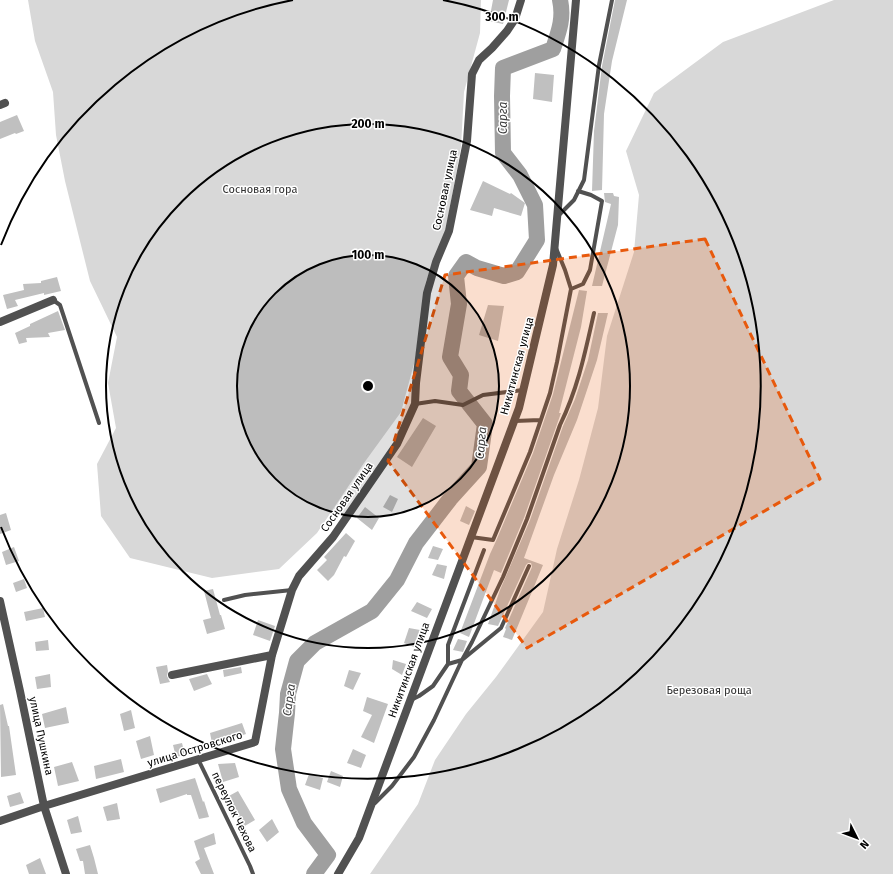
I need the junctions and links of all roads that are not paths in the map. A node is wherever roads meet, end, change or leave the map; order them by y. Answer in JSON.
{"nodes":[{"id":1,"x":521,"y":0,"type":"edge"},
{"id":2,"x":576,"y":0,"type":"edge"},
{"id":3,"x":612,"y":0,"type":"edge"},
{"id":4,"x":578,"y":191,"type":"junction"},
{"id":5,"x":558,"y":216,"type":"junction"},
{"id":6,"x":555,"y":246,"type":"junction"},
{"id":7,"x":571,"y":290,"type":"junction"},
{"id":8,"x":53,"y":300,"type":"joint"},
{"id":9,"x":594,"y":313,"type":"dead end"},
{"id":10,"x":0,"y":322,"type":"edge"},
{"id":11,"x":524,"y":390,"type":"junction"},
{"id":12,"x":415,"y":404,"type":"junction"},
{"id":13,"x":540,"y":420,"type":"junction"},
{"id":14,"x":514,"y":421,"type":"junction"},
{"id":15,"x":99,"y":423,"type":"dead end"},
{"id":16,"x":470,"y":537,"type":"junction"},
{"id":17,"x":484,"y":550,"type":"dead end"},
{"id":18,"x":528,"y":566,"type":"dead end"},
{"id":19,"x":299,"y":576,"type":"joint"},
{"id":20,"x":292,"y":590,"type":"junction"},
{"id":21,"x":224,"y":600,"type":"dead end"},
{"id":22,"x":0,"y":601,"type":"edge"},
{"id":23,"x":272,"y":655,"type":"junction"},
{"id":24,"x":462,"y":660,"type":"junction"},
{"id":25,"x":448,"y":664,"type":"junction"},
{"id":26,"x":172,"y":675,"type":"dead end"},
{"id":27,"x":409,"y":701,"type":"junction"},
{"id":28,"x":198,"y":759,"type":"junction"},
{"id":29,"x":44,"y":806,"type":"junction"},
{"id":30,"x":370,"y":807,"type":"junction"},
{"id":31,"x":0,"y":821,"type":"edge"},
{"id":32,"x":66,"y":874,"type":"edge"},
{"id":33,"x":253,"y":874,"type":"edge"},
{"id":34,"x":338,"y":874,"type":"edge"}],
"edges":[{"from":1,"to":12,"type":"street","name":"Сосновая улица"},
{"from":2,"to":5,"type":"street","name":"Никитинская улица"},
{"from":3,"to":4,"type":"lane"},
{"from":4,"to":5,"type":"lane"},
{"from":4,"to":7,"type":"lane"},
{"from":5,"to":6,"type":"street","name":"Никитинская улица"},
{"from":6,"to":7,"type":"lane"},
{"from":6,"to":11,"type":"street","name":"Никитинская улица"},
{"from":7,"to":13,"type":"lane"},
{"from":8,"to":10,"type":"street"},
{"from":8,"to":15,"type":"lane"},
{"from":9,"to":24,"type":"lane"},
{"from":11,"to":12,"type":"lane"},
{"from":11,"to":14,"type":"street","name":"Никитинская улица"},
{"from":12,"to":19,"type":"street","name":"Сосновая улица"},
{"from":13,"to":14,"type":"lane"},
{"from":13,"to":16,"type":"lane"},
{"from":14,"to":16,"type":"street","name":"Никитинская улица"},
{"from":16,"to":27,"type":"street","name":"Никитинская улица"},
{"from":17,"to":25,"type":"lane"},
{"from":18,"to":24,"type":"lane"},
{"from":19,"to":20,"type":"street","name":"улица Островского"},
{"from":20,"to":21,"type":"lane"},
{"from":20,"to":23,"type":"street","name":"улица Островского"},
{"from":22,"to":29,"type":"street","name":"улица Пушкина"},
{"from":23,"to":26,"type":"street"},
{"from":23,"to":28,"type":"street","name":"улица Островского"},
{"from":24,"to":25,"type":"lane"},
{"from":24,"to":30,"type":"lane"},
{"from":25,"to":27,"type":"lane"},
{"from":27,"to":30,"type":"street","name":"Никитинская улица"},
{"from":28,"to":29,"type":"street","name":"улица Островского"},
{"from":28,"to":33,"type":"lane","name":"переулок Чехова"},
{"from":29,"to":31,"type":"street","name":"улица Островского"},
{"from":29,"to":32,"type":"street","name":"улица Пушкина"},
{"from":30,"to":34,"type":"street","name":"Никитинская улица"}]}
